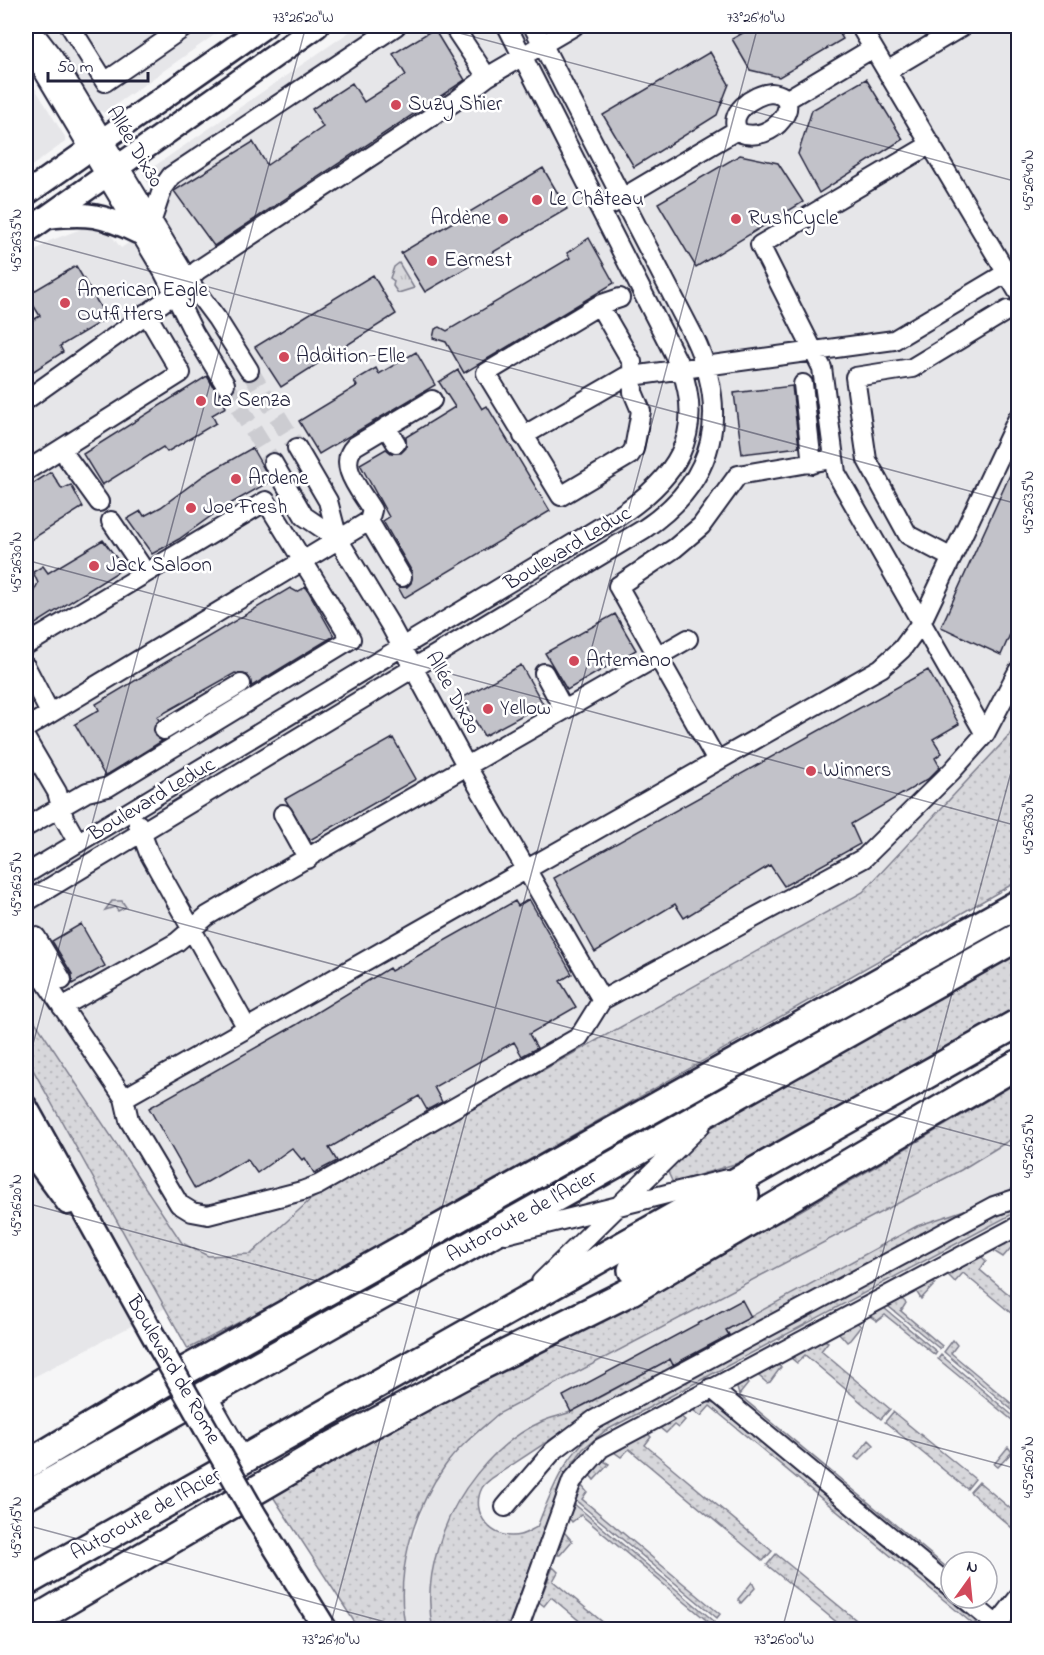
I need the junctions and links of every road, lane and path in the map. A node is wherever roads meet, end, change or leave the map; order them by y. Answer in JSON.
{"nodes":[{"id":1,"x":70,"y":26,"type":"edge"},
{"id":2,"x":186,"y":26,"type":"edge"},
{"id":3,"x":265,"y":26,"type":"edge"},
{"id":4,"x":317,"y":26,"type":"edge"},
{"id":5,"x":396,"y":26,"type":"edge"},
{"id":6,"x":453,"y":26,"type":"edge"},
{"id":7,"x":507,"y":26,"type":"edge"},
{"id":8,"x":533,"y":26,"type":"edge"},
{"id":9,"x":574,"y":26,"type":"edge"},
{"id":10,"x":860,"y":26,"type":"edge"},
{"id":11,"x":963,"y":26,"type":"edge"},
{"id":12,"x":29,"y":41,"type":"edge"},
{"id":13,"x":543,"y":45,"type":"junction"},
{"id":14,"x":873,"y":48,"type":"junction"},
{"id":15,"x":523,"y":57,"type":"junction"},
{"id":16,"x":887,"y":71,"type":"junction"},
{"id":17,"x":487,"y":77,"type":"junction"},
{"id":18,"x":786,"y":100,"type":"junction"},
{"id":19,"x":737,"y":130,"type":"junction"},
{"id":20,"x":96,"y":144,"type":"junction"},
{"id":21,"x":931,"y":144,"type":"junction"},
{"id":22,"x":111,"y":170,"type":"junction"},
{"id":23,"x":26,"y":194,"type":"edge"},
{"id":24,"x":622,"y":198,"type":"junction"},
{"id":25,"x":602,"y":210,"type":"junction"},
{"id":26,"x":47,"y":217,"type":"junction"},
{"id":27,"x":145,"y":226,"type":"junction"},
{"id":28,"x":26,"y":232,"type":"edge"},
{"id":29,"x":1008,"y":272,"type":"junction"},
{"id":30,"x":188,"y":280,"type":"junction"},
{"id":31,"x":1018,"y":292,"type":"edge"},
{"id":32,"x":174,"y":293,"type":"junction"},
{"id":33,"x":620,"y":298,"type":"dead end"},
{"id":34,"x":598,"y":305,"type":"junction"},
{"id":35,"x":1008,"y":310,"type":"dead end"},
{"id":36,"x":146,"y":313,"type":"junction"},
{"id":37,"x":813,"y":350,"type":"junction"},
{"id":38,"x":706,"y":364,"type":"junction"},
{"id":39,"x":681,"y":368,"type":"junction"},
{"id":40,"x":249,"y":370,"type":"tunnel mouth"},
{"id":41,"x":632,"y":375,"type":"junction"},
{"id":42,"x":225,"y":384,"type":"tunnel mouth"},
{"id":43,"x":803,"y":384,"type":"dead end"},
{"id":44,"x":26,"y":400,"type":"edge"},
{"id":45,"x":432,"y":400,"type":"dead end"},
{"id":46,"x":1018,"y":418,"type":"edge"},
{"id":47,"x":386,"y":427,"type":"junction"},
{"id":48,"x":523,"y":436,"type":"junction"},
{"id":49,"x":396,"y":443,"type":"dead end"},
{"id":50,"x":297,"y":448,"type":"tunnel mouth"},
{"id":51,"x":68,"y":459,"type":"dead end"},
{"id":52,"x":832,"y":459,"type":"junction"},
{"id":53,"x":273,"y":463,"type":"tunnel mouth"},
{"id":54,"x":812,"y":464,"type":"junction"},
{"id":55,"x":26,"y":471,"type":"edge"},
{"id":56,"x":99,"y":502,"type":"dead end"},
{"id":57,"x":369,"y":520,"type":"junction"},
{"id":58,"x":111,"y":521,"type":"dead end"},
{"id":59,"x":338,"y":539,"type":"junction"},
{"id":60,"x":952,"y":558,"type":"junction"},
{"id":61,"x":304,"y":560,"type":"junction"},
{"id":62,"x":140,"y":564,"type":"dead end"},
{"id":63,"x":402,"y":577,"type":"dead end"},
{"id":64,"x":921,"y":623,"type":"junction"},
{"id":65,"x":688,"y":639,"type":"dead end"},
{"id":66,"x":26,"y":645,"type":"edge"},
{"id":67,"x":401,"y":647,"type":"junction"},
{"id":68,"x":658,"y":657,"type":"junction"},
{"id":69,"x":26,"y":667,"type":"edge"},
{"id":70,"x":413,"y":669,"type":"junction"},
{"id":71,"x":1018,"y":671,"type":"edge"},
{"id":72,"x":544,"y":673,"type":"dead end"},
{"id":73,"x":241,"y":684,"type":"dead end"},
{"id":74,"x":202,"y":707,"type":"junction"},
{"id":75,"x":564,"y":710,"type":"junction"},
{"id":76,"x":51,"y":713,"type":"junction"},
{"id":77,"x":212,"y":724,"type":"junction"},
{"id":78,"x":26,"y":728,"type":"edge"},
{"id":79,"x":164,"y":730,"type":"dead end"},
{"id":80,"x":984,"y":734,"type":"junction"},
{"id":81,"x":26,"y":740,"type":"edge"},
{"id":82,"x":717,"y":761,"type":"junction"},
{"id":83,"x":467,"y":767,"type":"junction"},
{"id":84,"x":141,"y":804,"type":"junction"},
{"id":85,"x":61,"y":807,"type":"junction"},
{"id":86,"x":283,"y":814,"type":"dead end"},
{"id":87,"x":26,"y":827,"type":"edge"},
{"id":88,"x":140,"y":834,"type":"junction"},
{"id":89,"x":78,"y":843,"type":"junction"},
{"id":90,"x":308,"y":859,"type":"junction"},
{"id":91,"x":527,"y":869,"type":"junction"},
{"id":92,"x":26,"y":874,"type":"edge"},
{"id":93,"x":26,"y":902,"type":"edge"},
{"id":94,"x":1018,"y":904,"type":"edge"},
{"id":95,"x":192,"y":929,"type":"junction"},
{"id":96,"x":36,"y":937,"type":"dead end"},
{"id":97,"x":1018,"y":937,"type":"edge"},
{"id":98,"x":26,"y":953,"type":"edge"},
{"id":99,"x":66,"y":993,"type":"junction"},
{"id":100,"x":602,"y":1000,"type":"junction"},
{"id":101,"x":1018,"y":1023,"type":"edge"},
{"id":102,"x":247,"y":1028,"type":"junction"},
{"id":103,"x":1017,"y":1065,"type":"edge"},
{"id":104,"x":124,"y":1098,"type":"junction"},
{"id":105,"x":721,"y":1105,"type":"junction"},
{"id":106,"x":26,"y":1107,"type":"edge"},
{"id":107,"x":862,"y":1111,"type":"junction"},
{"id":108,"x":26,"y":1146,"type":"edge"},
{"id":109,"x":758,"y":1171,"type":"junction"},
{"id":110,"x":1018,"y":1198,"type":"edge"},
{"id":111,"x":620,"y":1205,"type":"junction"},
{"id":112,"x":1018,"y":1226,"type":"edge"},
{"id":113,"x":479,"y":1241,"type":"junction"},
{"id":114,"x":110,"y":1260,"type":"junction"},
{"id":115,"x":515,"y":1307,"type":"junction"},
{"id":116,"x":471,"y":1371,"type":"junction"},
{"id":117,"x":163,"y":1383,"type":"junction"},
{"id":118,"x":711,"y":1388,"type":"junction"},
{"id":119,"x":207,"y":1395,"type":"junction"},
{"id":120,"x":26,"y":1450,"type":"edge"},
{"id":121,"x":244,"y":1460,"type":"junction"},
{"id":122,"x":26,"y":1465,"type":"edge"},
{"id":123,"x":26,"y":1496,"type":"edge"},
{"id":124,"x":505,"y":1507,"type":"dead end"},
{"id":125,"x":253,"y":1512,"type":"junction"},
{"id":126,"x":939,"y":1577,"type":"edge"},
{"id":127,"x":26,"y":1582,"type":"edge"},
{"id":128,"x":1018,"y":1598,"type":"edge"},
{"id":129,"x":977,"y":1610,"type":"edge"},
{"id":130,"x":26,"y":1625,"type":"edge"},
{"id":131,"x":997,"y":1628,"type":"edge"},
{"id":132,"x":312,"y":1629,"type":"edge"},
{"id":133,"x":326,"y":1629,"type":"edge"},
{"id":134,"x":518,"y":1629,"type":"edge"}],
"edges":[{"from":1,"to":2,"type":"street"},
{"from":3,"to":20,"type":"main road"},
{"from":4,"to":22,"type":"main road"},
{"from":5,"to":27,"type":"street"},
{"from":6,"to":17,"type":"street"},
{"from":7,"to":15,"type":"street","name":"Boulevard Leduc"},
{"from":8,"to":13,"type":"street","name":"Boulevard Leduc"},
{"from":9,"to":13,"type":"street"},
{"from":10,"to":14,"type":"street"},
{"from":11,"to":16,"type":"street"},
{"from":12,"to":20,"type":"street","name":"Allée Dix30"},
{"from":13,"to":15,"type":"street"},
{"from":13,"to":24,"type":"street","name":"Boulevard Leduc"},
{"from":14,"to":16,"type":"street"},
{"from":14,"to":18,"type":"street"},
{"from":15,"to":17,"type":"street"},
{"from":15,"to":25,"type":"street","name":"Boulevard Leduc"},
{"from":16,"to":21,"type":"street"},
{"from":17,"to":30,"type":"street"},
{"from":18,"to":19,"type":"street"},
{"from":18,"to":19,"type":"street"},
{"from":19,"to":24,"type":"street"},
{"from":20,"to":22,"type":"street","name":"Allée Dix30"},
{"from":20,"to":23,"type":"main road"},
{"from":21,"to":29,"type":"street"},
{"from":21,"to":37,"type":"street"},
{"from":22,"to":26,"type":"main road"},
{"from":22,"to":27,"type":"street","name":"Allée Dix30"},
{"from":24,"to":25,"type":"street"},
{"from":24,"to":38,"type":"street","name":"Boulevard Leduc"},
{"from":25,"to":39,"type":"street","name":"Boulevard Leduc"},
{"from":26,"to":27,"type":"main road"},
{"from":26,"to":28,"type":"main road"},
{"from":27,"to":30,"type":"street","name":"Allée Dix30"},
{"from":27,"to":32,"type":"street","name":"Allée Dix30"},
{"from":29,"to":31,"type":"street"},
{"from":29,"to":37,"type":"street"},
{"from":30,"to":32,"type":"street"},
{"from":30,"to":40,"type":"street","name":"Allée Dix30"},
{"from":32,"to":36,"type":"street"},
{"from":32,"to":42,"type":"street","name":"Allée Dix30"},
{"from":33,"to":34,"type":"street"},
{"from":34,"to":41,"type":"street"},
{"from":34,"to":48,"type":"street"},
{"from":35,"to":60,"type":"street"},
{"from":36,"to":44,"type":"street"},
{"from":36,"to":55,"type":"street"},
{"from":37,"to":38,"type":"street"},
{"from":37,"to":52,"type":"street"},
{"from":38,"to":39,"type":"street"},
{"from":38,"to":70,"type":"street","name":"Boulevard Leduc"},
{"from":39,"to":41,"type":"street"},
{"from":39,"to":67,"type":"street","name":"Boulevard Leduc"},
{"from":41,"to":48,"type":"street"},
{"from":41,"to":48,"type":"street"},
{"from":43,"to":54,"type":"street"},
{"from":45,"to":47,"type":"street"},
{"from":46,"to":60,"type":"street"},
{"from":47,"to":49,"type":"street"},
{"from":47,"to":57,"type":"street"},
{"from":50,"to":59,"type":"street"},
{"from":51,"to":56,"type":"street"},
{"from":52,"to":54,"type":"street"},
{"from":52,"to":64,"type":"street"},
{"from":53,"to":59,"type":"street"},
{"from":54,"to":68,"type":"street"},
{"from":57,"to":59,"type":"street"},
{"from":57,"to":63,"type":"street"},
{"from":58,"to":62,"type":"street"},
{"from":59,"to":61,"type":"street"},
{"from":59,"to":67,"type":"street","name":"Allée Dix30"},
{"from":60,"to":64,"type":"street"},
{"from":61,"to":66,"type":"street"},
{"from":61,"to":76,"type":"street"},
{"from":61,"to":77,"type":"street"},
{"from":64,"to":80,"type":"street"},
{"from":64,"to":82,"type":"street"},
{"from":65,"to":68,"type":"street"},
{"from":67,"to":70,"type":"street","name":"Allée Dix30"},
{"from":67,"to":84,"type":"street","name":"Boulevard Leduc"},
{"from":68,"to":75,"type":"street"},
{"from":68,"to":82,"type":"street"},
{"from":69,"to":76,"type":"street"},
{"from":70,"to":83,"type":"street","name":"Allée Dix30"},
{"from":70,"to":88,"type":"street","name":"Boulevard Leduc"},
{"from":71,"to":80,"type":"street"},
{"from":72,"to":75,"type":"street"},
{"from":73,"to":74,"type":"street"},
{"from":74,"to":77,"type":"street"},
{"from":74,"to":79,"type":"street"},
{"from":75,"to":83,"type":"street"},
{"from":76,"to":78,"type":"street"},
{"from":77,"to":85,"type":"street"},
{"from":80,"to":100,"type":"street"},
{"from":81,"to":85,"type":"street"},
{"from":82,"to":91,"type":"street"},
{"from":83,"to":90,"type":"street"},
{"from":83,"to":91,"type":"street","name":"Allée Dix30"},
{"from":84,"to":88,"type":"street"},
{"from":84,"to":89,"type":"street","name":"Boulevard Leduc"},
{"from":85,"to":87,"type":"street"},
{"from":85,"to":89,"type":"street"},
{"from":86,"to":90,"type":"street"},
{"from":88,"to":93,"type":"street","name":"Boulevard Leduc"},
{"from":88,"to":95,"type":"street"},
{"from":89,"to":92,"type":"street","name":"Boulevard Leduc"},
{"from":90,"to":95,"type":"street"},
{"from":91,"to":100,"type":"street","name":"Allée Dix30"},
{"from":91,"to":102,"type":"street"},
{"from":94,"to":117,"type":"highway"},
{"from":95,"to":99,"type":"street"},
{"from":95,"to":102,"type":"street"},
{"from":96,"to":99,"type":"street"},
{"from":97,"to":105,"type":"highway","name":"Autoroute de l'Acier"},
{"from":98,"to":99,"type":"street"},
{"from":99,"to":104,"type":"street"},
{"from":100,"to":104,"type":"street"},
{"from":101,"to":107,"type":"highway","name":"Autoroute de l'Acier"},
{"from":102,"to":104,"type":"street"},
{"from":103,"to":116,"type":"highway"},
{"from":105,"to":111,"type":"street"},
{"from":105,"to":113,"type":"highway","name":"Autoroute de l'Acier"},
{"from":106,"to":114,"type":"main road","name":"Boulevard de Rome"},
{"from":107,"to":109,"type":"highway","name":"Autoroute de l'Acier"},
{"from":107,"to":116,"type":"highway"},
{"from":108,"to":114,"type":"main road","name":"Boulevard de Rome"},
{"from":109,"to":111,"type":"street"},
{"from":109,"to":115,"type":"highway","name":"Autoroute de l'Acier"},
{"from":110,"to":124,"type":"street"},
{"from":111,"to":113,"type":"street"},
{"from":111,"to":115,"type":"street"},
{"from":112,"to":118,"type":"street"},
{"from":113,"to":119,"type":"highway","name":"Autoroute de l'Acier"},
{"from":114,"to":125,"type":"main road","name":"Boulevard de Rome","bridge":true},
{"from":115,"to":121,"type":"highway","name":"Autoroute de l'Acier"},
{"from":116,"to":130,"type":"highway"},
{"from":117,"to":120,"type":"highway"},
{"from":117,"to":122,"type":"highway"},
{"from":118,"to":126,"type":"street"},
{"from":118,"to":134,"type":"street"},
{"from":119,"to":121,"type":"street"},
{"from":119,"to":123,"type":"highway","name":"Autoroute de l'Acier"},
{"from":121,"to":127,"type":"highway","name":"Autoroute de l'Acier"},
{"from":125,"to":132,"type":"main road","name":"Boulevard de Rome"},
{"from":125,"to":133,"type":"main road","name":"Boulevard de Rome"},
{"from":128,"to":131,"type":"street"},
{"from":129,"to":131,"type":"street"}]}
